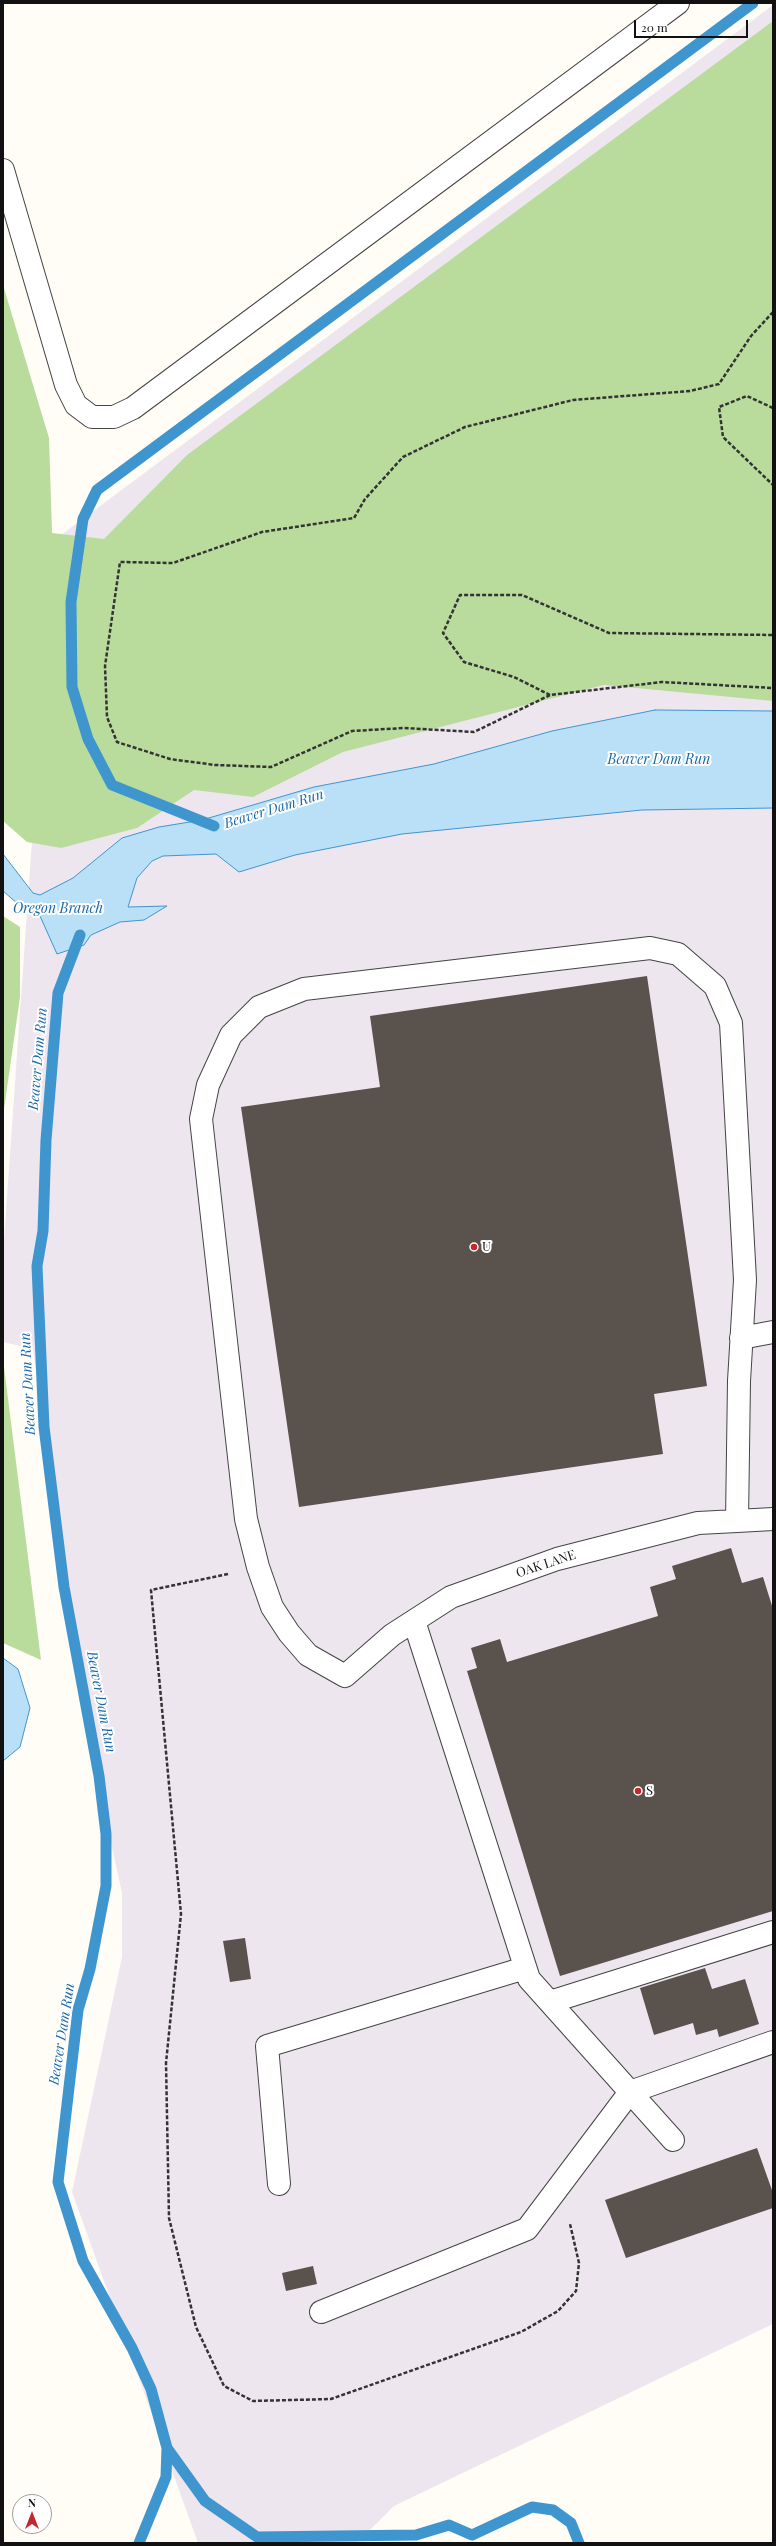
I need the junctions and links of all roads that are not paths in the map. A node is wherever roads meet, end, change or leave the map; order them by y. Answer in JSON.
{"nodes":[{"id":1,"x":678,"y":3,"type":"edge"},
{"id":2,"x":3,"y":170,"type":"edge"},
{"id":3,"x":773,"y":1332,"type":"edge"},
{"id":4,"x":741,"y":1338,"type":"junction"},
{"id":5,"x":773,"y":1519,"type":"edge"},
{"id":6,"x":737,"y":1521,"type":"junction"},
{"id":7,"x":414,"y":1621,"type":"junction"},
{"id":8,"x":773,"y":1932,"type":"edge"},
{"id":9,"x":526,"y":1968,"type":"junction"},
{"id":10,"x":550,"y":2002,"type":"junction"},
{"id":11,"x":773,"y":2042,"type":"edge"},
{"id":12,"x":630,"y":2092,"type":"junction"},
{"id":13,"x":673,"y":2140,"type":"dead end"},
{"id":14,"x":279,"y":2184,"type":"dead end"},
{"id":15,"x":321,"y":2312,"type":"dead end"}],
"edges":[{"from":1,"to":2,"type":"street"},
{"from":3,"to":4,"type":"street"},
{"from":4,"to":6,"type":"street"},
{"from":4,"to":7,"type":"street","name":"OAK LANE"},
{"from":5,"to":6,"type":"street","name":"OAK LANE"},
{"from":6,"to":7,"type":"street","name":"OAK LANE"},
{"from":7,"to":9,"type":"street"},
{"from":8,"to":10,"type":"street"},
{"from":9,"to":10,"type":"street"},
{"from":9,"to":14,"type":"street"},
{"from":10,"to":12,"type":"street"},
{"from":11,"to":12,"type":"street"},
{"from":12,"to":13,"type":"street"},
{"from":12,"to":15,"type":"street"}]}
